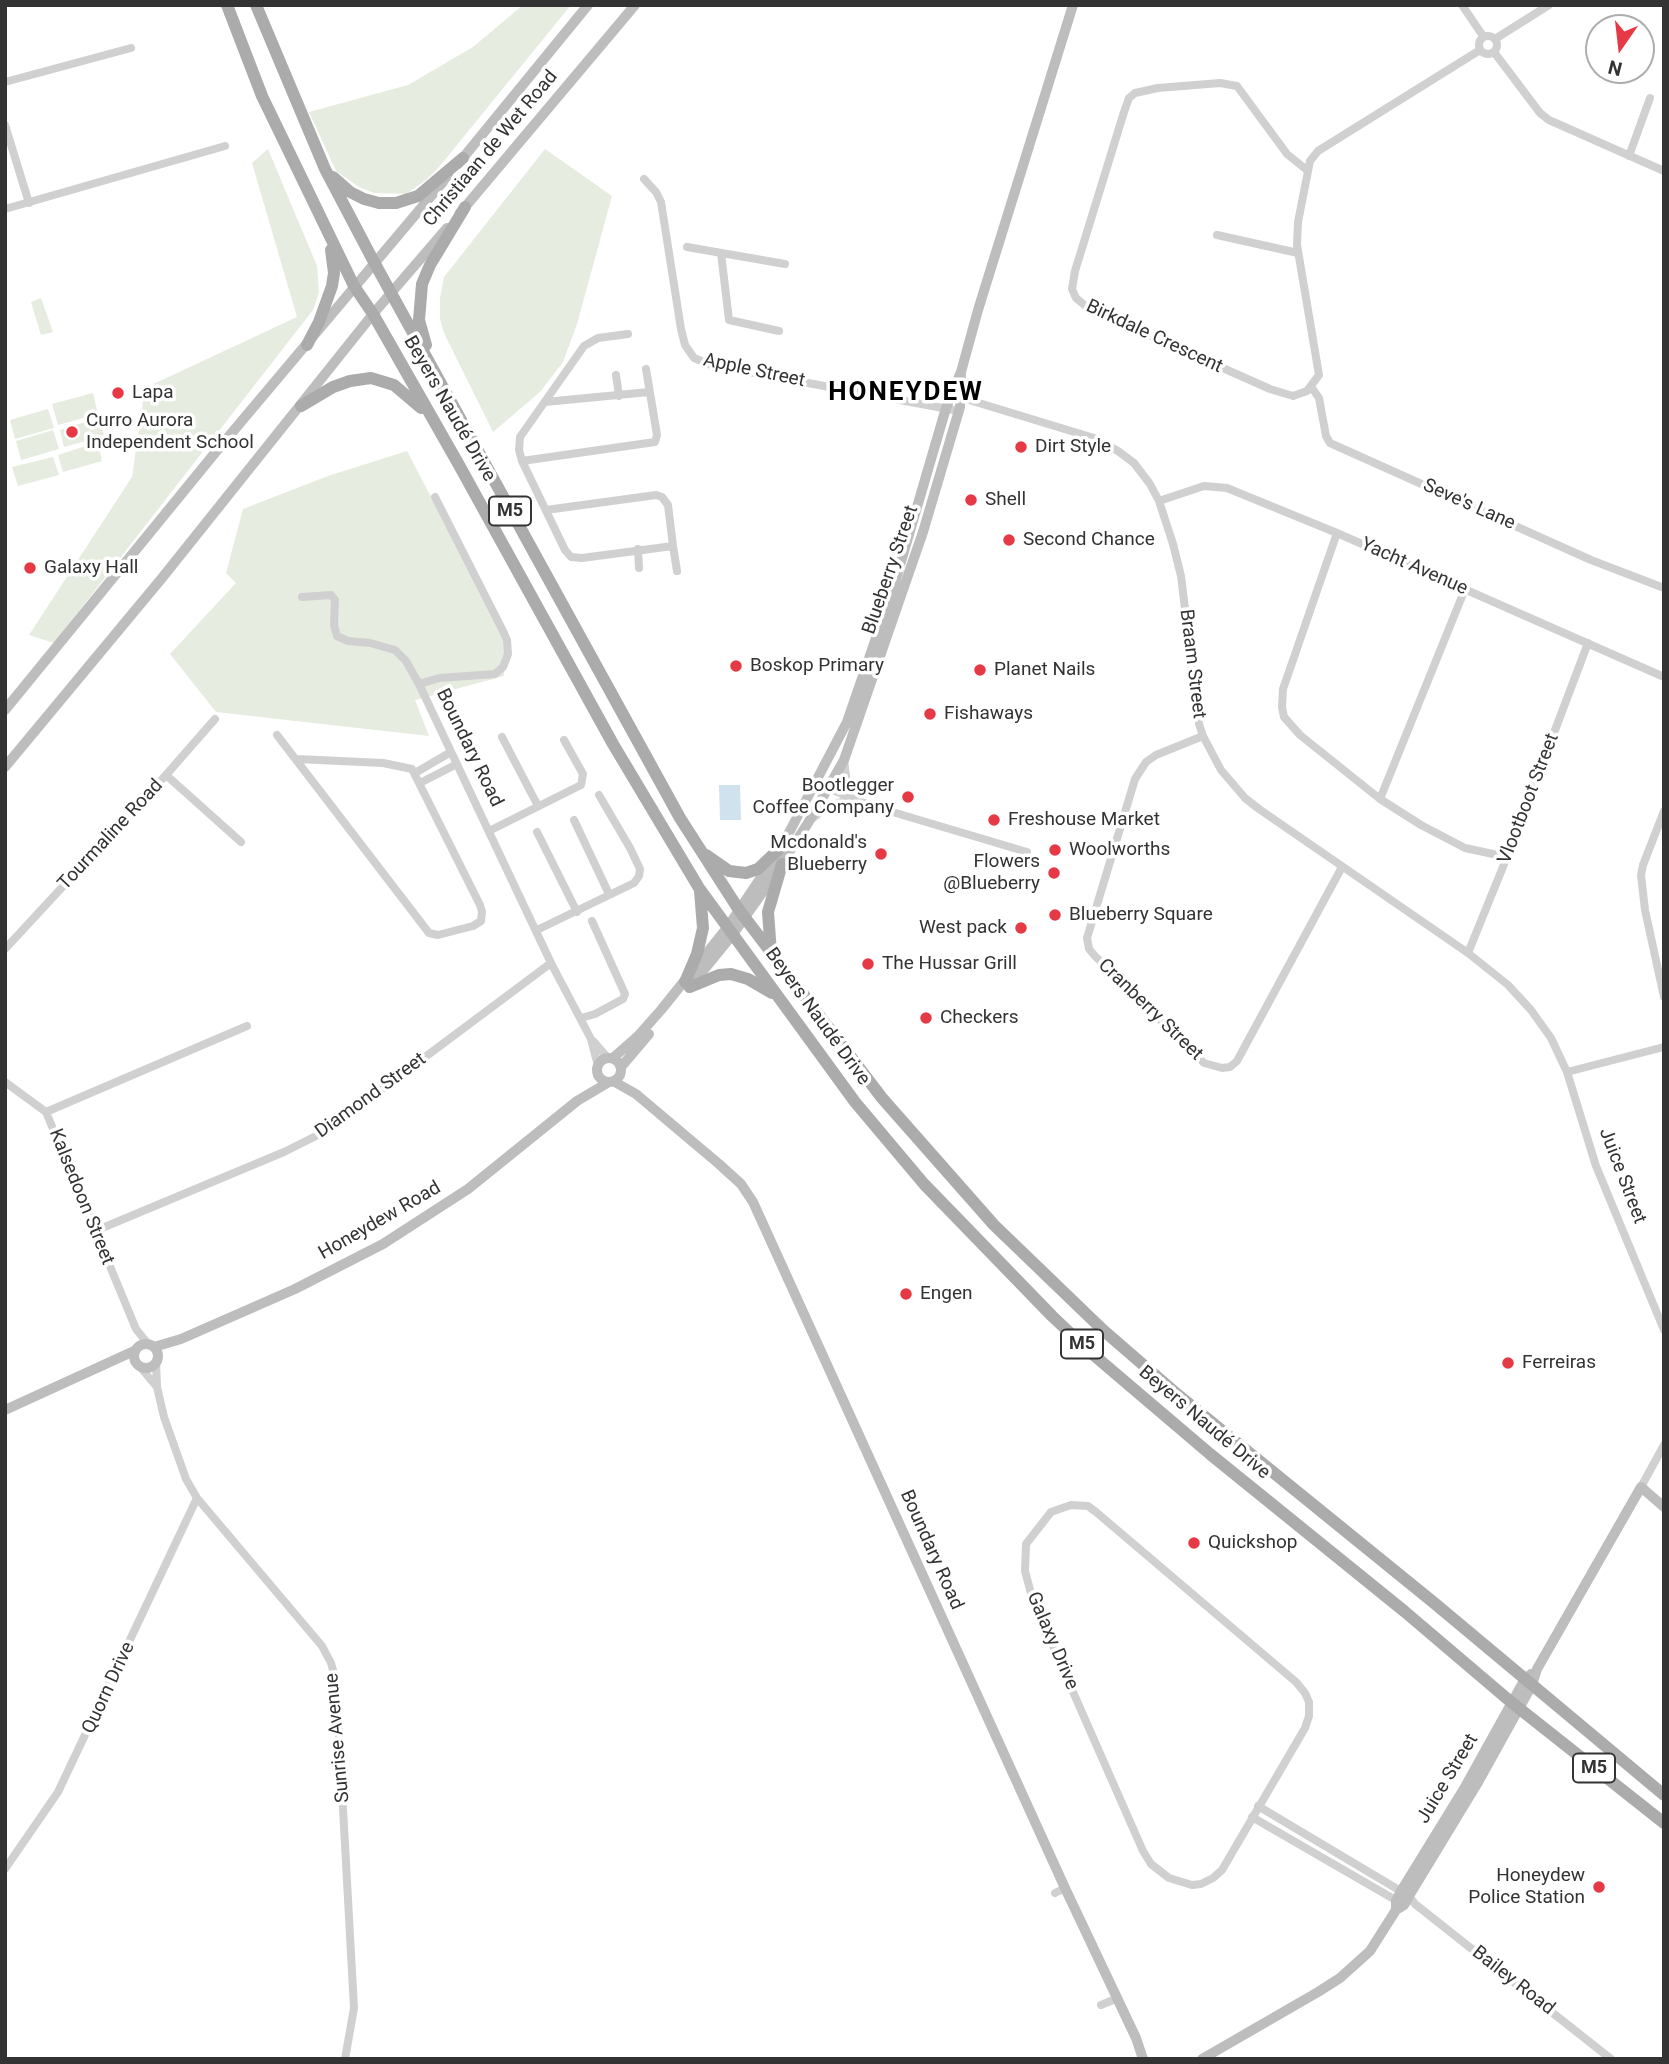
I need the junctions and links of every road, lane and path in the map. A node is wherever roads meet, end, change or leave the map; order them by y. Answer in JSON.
{"nodes":[{"id":1,"x":227,"y":5,"type":"edge"},
{"id":2,"x":256,"y":5,"type":"edge"},
{"id":3,"x":588,"y":5,"type":"edge"},
{"id":4,"x":635,"y":5,"type":"edge"},
{"id":5,"x":1073,"y":5,"type":"edge"},
{"id":6,"x":1462,"y":5,"type":"edge"},
{"id":7,"x":1549,"y":5,"type":"edge"},
{"id":8,"x":1483,"y":36,"type":"junction"},
{"id":9,"x":1495,"y":38,"type":"junction"},
{"id":10,"x":131,"y":48,"type":"dead end"},
{"id":11,"x":1480,"y":50,"type":"junction"},
{"id":12,"x":1494,"y":52,"type":"junction"},
{"id":13,"x":5,"y":82,"type":"edge"},
{"id":14,"x":1650,"y":98,"type":"dead end"},
{"id":15,"x":5,"y":125,"type":"edge"},
{"id":16,"x":225,"y":146,"type":"dead end"},
{"id":17,"x":1629,"y":156,"type":"junction"},
{"id":18,"x":463,"y":158,"type":"junction"},
{"id":19,"x":325,"y":169,"type":"junction"},
{"id":20,"x":1308,"y":171,"type":"junction"},
{"id":21,"x":1664,"y":172,"type":"edge"},
{"id":22,"x":644,"y":179,"type":"dead end"},
{"id":23,"x":29,"y":203,"type":"junction"},
{"id":24,"x":465,"y":207,"type":"junction"},
{"id":25,"x":5,"y":209,"type":"edge"},
{"id":26,"x":327,"y":234,"type":"junction"},
{"id":27,"x":1217,"y":235,"type":"dead end"},
{"id":28,"x":687,"y":247,"type":"dead end"},
{"id":29,"x":721,"y":253,"type":"junction"},
{"id":30,"x":1298,"y":253,"type":"junction"},
{"id":31,"x":374,"y":262,"type":"junction"},
{"id":32,"x":785,"y":264,"type":"dead end"},
{"id":33,"x":354,"y":286,"type":"junction"},
{"id":34,"x":392,"y":293,"type":"junction"},
{"id":35,"x":373,"y":314,"type":"junction"},
{"id":36,"x":779,"y":331,"type":"dead end"},
{"id":37,"x":628,"y":334,"type":"dead end"},
{"id":38,"x":307,"y":345,"type":"junction"},
{"id":39,"x":646,"y":369,"type":"dead end"},
{"id":40,"x":434,"y":370,"type":"junction"},
{"id":41,"x":616,"y":375,"type":"dead end"},
{"id":42,"x":1312,"y":388,"type":"junction"},
{"id":43,"x":649,"y":392,"type":"junction"},
{"id":44,"x":619,"y":396,"type":"junction"},
{"id":45,"x":956,"y":396,"type":"junction"},
{"id":46,"x":545,"y":402,"type":"junction"},
{"id":47,"x":301,"y":406,"type":"junction"},
{"id":48,"x":946,"y":408,"type":"junction"},
{"id":49,"x":959,"y":411,"type":"junction"},
{"id":50,"x":435,"y":424,"type":"junction"},
{"id":51,"x":522,"y":461,"type":"junction"},
{"id":52,"x":435,"y":497,"type":"dead end"},
{"id":53,"x":1159,"y":501,"type":"junction"},
{"id":54,"x":546,"y":510,"type":"junction"},
{"id":55,"x":1338,"y":533,"type":"junction"},
{"id":56,"x":673,"y":546,"type":"junction"},
{"id":57,"x":638,"y":549,"type":"junction"},
{"id":58,"x":639,"y":568,"type":"dead end"},
{"id":59,"x":677,"y":571,"type":"dead end"},
{"id":60,"x":1664,"y":588,"type":"edge"},
{"id":61,"x":1465,"y":589,"type":"junction"},
{"id":62,"x":302,"y":597,"type":"dead end"},
{"id":63,"x":1588,"y":643,"type":"junction"},
{"id":64,"x":1664,"y":677,"type":"edge"},
{"id":65,"x":419,"y":684,"type":"junction"},
{"id":66,"x":5,"y":710,"type":"edge"},
{"id":67,"x":215,"y":719,"type":"dead end"},
{"id":68,"x":277,"y":735,"type":"dead end"},
{"id":69,"x":1203,"y":736,"type":"junction"},
{"id":70,"x":502,"y":737,"type":"dead end"},
{"id":71,"x":564,"y":740,"type":"dead end"},
{"id":72,"x":451,"y":752,"type":"junction"},
{"id":73,"x":297,"y":759,"type":"junction"},
{"id":74,"x":844,"y":760,"type":"junction"},
{"id":75,"x":457,"y":764,"type":"junction"},
{"id":76,"x":5,"y":767,"type":"edge"},
{"id":77,"x":415,"y":773,"type":"junction"},
{"id":78,"x":166,"y":775,"type":"junction"},
{"id":79,"x":420,"y":783,"type":"junction"},
{"id":80,"x":816,"y":783,"type":"junction"},
{"id":81,"x":827,"y":789,"type":"junction"},
{"id":82,"x":599,"y":794,"type":"dead end"},
{"id":83,"x":849,"y":799,"type":"junction"},
{"id":84,"x":1380,"y":799,"type":"junction"},
{"id":85,"x":538,"y":806,"type":"junction"},
{"id":86,"x":1664,"y":811,"type":"edge"},
{"id":87,"x":574,"y":820,"type":"dead end"},
{"id":88,"x":808,"y":823,"type":"junction"},
{"id":89,"x":489,"y":831,"type":"junction"},
{"id":90,"x":537,"y":832,"type":"dead end"},
{"id":91,"x":241,"y":842,"type":"dead end"},
{"id":92,"x":782,"y":846,"type":"junction"},
{"id":93,"x":699,"y":851,"type":"junction"},
{"id":94,"x":1027,"y":852,"type":"dead end"},
{"id":95,"x":1507,"y":857,"type":"junction"},
{"id":96,"x":782,"y":864,"type":"junction"},
{"id":97,"x":1342,"y":867,"type":"junction"},
{"id":98,"x":699,"y":888,"type":"junction"},
{"id":99,"x":609,"y":894,"type":"junction"},
{"id":100,"x":577,"y":912,"type":"junction"},
{"id":101,"x":742,"y":913,"type":"junction"},
{"id":102,"x":592,"y":921,"type":"dead end"},
{"id":103,"x":537,"y":930,"type":"junction"},
{"id":104,"x":730,"y":931,"type":"junction"},
{"id":105,"x":5,"y":949,"type":"edge"},
{"id":106,"x":1468,"y":953,"type":"junction"},
{"id":107,"x":771,"y":954,"type":"junction"},
{"id":108,"x":551,"y":963,"type":"junction"},
{"id":109,"x":688,"y":984,"type":"junction"},
{"id":110,"x":778,"y":997,"type":"junction"},
{"id":111,"x":1664,"y":997,"type":"edge"},
{"id":112,"x":581,"y":1018,"type":"junction"},
{"id":113,"x":247,"y":1026,"type":"dead end"},
{"id":114,"x":591,"y":1038,"type":"junction"},
{"id":115,"x":1664,"y":1047,"type":"edge"},
{"id":116,"x":610,"y":1058,"type":"junction"},
{"id":117,"x":622,"y":1068,"type":"junction"},
{"id":118,"x":598,"y":1069,"type":"junction"},
{"id":119,"x":1567,"y":1072,"type":"junction"},
{"id":120,"x":611,"y":1082,"type":"junction"},
{"id":121,"x":5,"y":1083,"type":"edge"},
{"id":122,"x":636,"y":1094,"type":"junction"},
{"id":123,"x":577,"y":1101,"type":"junction"},
{"id":124,"x":46,"y":1112,"type":"junction"},
{"id":125,"x":95,"y":1231,"type":"junction"},
{"id":126,"x":136,"y":1329,"type":"junction"},
{"id":127,"x":1664,"y":1330,"type":"edge"},
{"id":128,"x":181,"y":1339,"type":"junction"},
{"id":129,"x":151,"y":1345,"type":"junction"},
{"id":130,"x":135,"y":1350,"type":"junction"},
{"id":131,"x":157,"y":1361,"type":"junction"},
{"id":132,"x":105,"y":1366,"type":"junction"},
{"id":133,"x":140,"y":1366,"type":"junction"},
{"id":134,"x":157,"y":1387,"type":"junction"},
{"id":135,"x":5,"y":1410,"type":"edge"},
{"id":136,"x":1664,"y":1445,"type":"edge"},
{"id":137,"x":1641,"y":1487,"type":"junction"},
{"id":138,"x":197,"y":1498,"type":"junction"},
{"id":139,"x":1664,"y":1507,"type":"edge"},
{"id":140,"x":1529,"y":1682,"type":"junction"},
{"id":141,"x":1515,"y":1705,"type":"junction"},
{"id":142,"x":1664,"y":1795,"type":"edge"},
{"id":143,"x":1258,"y":1806,"type":"junction"},
{"id":144,"x":1252,"y":1817,"type":"junction"},
{"id":145,"x":1664,"y":1823,"type":"edge"},
{"id":146,"x":5,"y":1869,"type":"edge"},
{"id":147,"x":1403,"y":1901,"type":"junction"},
{"id":148,"x":1118,"y":1998,"type":"junction"},
{"id":149,"x":1101,"y":2005,"type":"dead end"},
{"id":150,"x":345,"y":2059,"type":"edge"},
{"id":151,"x":1143,"y":2059,"type":"edge"},
{"id":152,"x":1202,"y":2059,"type":"edge"},
{"id":153,"x":1611,"y":2059,"type":"edge"}],
"edges":[{"from":1,"to":26,"type":"main road","name":"Beyers Naudé Drive","number":"M5"},
{"from":2,"to":19,"type":"main road","name":"Beyers Naudé Drive","number":"M5"},
{"from":3,"to":18,"type":"street","name":"Christiaan de Wet Road"},
{"from":4,"to":24,"type":"street","name":"Christiaan de Wet Road"},
{"from":5,"to":45,"type":"street","name":"Blueberry Street"},
{"from":6,"to":8,"type":"street"},
{"from":7,"to":9,"type":"street"},
{"from":8,"to":9,"type":"street"},
{"from":8,"to":11,"type":"street"},
{"from":9,"to":12,"type":"street"},
{"from":10,"to":13,"type":"street"},
{"from":11,"to":12,"type":"street"},
{"from":11,"to":20,"type":"street"},
{"from":12,"to":17,"type":"street"},
{"from":14,"to":17,"type":"street"},
{"from":15,"to":23,"type":"street"},
{"from":16,"to":23,"type":"street"},
{"from":17,"to":21,"type":"street"},
{"from":18,"to":19,"type":"main road"},
{"from":18,"to":31,"type":"street","name":"Christiaan de Wet Road"},
{"from":19,"to":31,"type":"main road","name":"Beyers Naudé Drive","number":"M5"},
{"from":20,"to":30,"type":"street"},
{"from":20,"to":42,"type":"street","name":"Birkdale Crescent"},
{"from":22,"to":48,"type":"street","name":"Apple Street"},
{"from":23,"to":25,"type":"street"},
{"from":24,"to":34,"type":"street","name":"Christiaan de Wet Road"},
{"from":24,"to":40,"type":"main road"},
{"from":26,"to":33,"type":"main road","name":"Beyers Naudé Drive","number":"M5"},
{"from":26,"to":38,"type":"main road"},
{"from":27,"to":30,"type":"street"},
{"from":28,"to":29,"type":"street"},
{"from":29,"to":32,"type":"street"},
{"from":29,"to":36,"type":"street"},
{"from":30,"to":42,"type":"street"},
{"from":31,"to":33,"type":"street","name":"Christiaan de Wet Road"},
{"from":31,"to":34,"type":"main road","name":"Beyers Naudé Drive","number":"M5"},
{"from":33,"to":35,"type":"main road","name":"Beyers Naudé Drive","number":"M5"},
{"from":33,"to":38,"type":"street","name":"Christiaan de Wet Road"},
{"from":34,"to":35,"type":"street","name":"Christiaan de Wet Road"},
{"from":34,"to":40,"type":"main road","name":"Beyers Naudé Drive","number":"M5"},
{"from":35,"to":47,"type":"street","name":"Christiaan de Wet Road"},
{"from":35,"to":50,"type":"main road","name":"Beyers Naudé Drive","number":"M5"},
{"from":37,"to":46,"type":"street"},
{"from":38,"to":66,"type":"street","name":"Christiaan de Wet Road"},
{"from":39,"to":43,"type":"street"},
{"from":40,"to":93,"type":"main road","name":"Beyers Naudé Drive","number":"M5"},
{"from":41,"to":44,"type":"street"},
{"from":42,"to":60,"type":"street","name":"Seve's Lane"},
{"from":43,"to":44,"type":"street"},
{"from":43,"to":51,"type":"street"},
{"from":44,"to":46,"type":"street"},
{"from":45,"to":48,"type":"street","name":"Blueberry Street"},
{"from":45,"to":49,"type":"street","name":"Blueberry Street"},
{"from":45,"to":53,"type":"street","name":"Braam Street"},
{"from":46,"to":51,"type":"street"},
{"from":47,"to":50,"type":"main road"},
{"from":47,"to":76,"type":"street","name":"Christiaan de Wet Road"},
{"from":48,"to":49,"type":"street","name":"Apple Street"},
{"from":48,"to":80,"type":"street","name":"Blueberry Street"},
{"from":49,"to":74,"type":"street","name":"Blueberry Street"},
{"from":50,"to":98,"type":"main road","name":"Beyers Naudé Drive","number":"M5"},
{"from":51,"to":54,"type":"street"},
{"from":52,"to":65,"type":"street","name":"Boundary Road"},
{"from":53,"to":55,"type":"street","name":"Yacht Avenue"},
{"from":53,"to":69,"type":"street","name":"Braam Street"},
{"from":54,"to":56,"type":"street"},
{"from":54,"to":57,"type":"street"},
{"from":55,"to":61,"type":"street","name":"Yacht Avenue"},
{"from":55,"to":84,"type":"street"},
{"from":56,"to":57,"type":"street"},
{"from":56,"to":59,"type":"street"},
{"from":57,"to":58,"type":"street"},
{"from":61,"to":63,"type":"street","name":"Yacht Avenue"},
{"from":61,"to":84,"type":"street"},
{"from":62,"to":65,"type":"street"},
{"from":63,"to":64,"type":"street","name":"Yacht Avenue"},
{"from":63,"to":95,"type":"street","name":"Vlootboot Street"},
{"from":65,"to":72,"type":"street","name":"Boundary Road"},
{"from":67,"to":78,"type":"street","name":"Tourmaline Road"},
{"from":68,"to":73,"type":"street"},
{"from":69,"to":97,"type":"street","name":"Braam Street"},
{"from":69,"to":97,"type":"street","name":"Cranberry Street"},
{"from":70,"to":85,"type":"street"},
{"from":71,"to":85,"type":"street"},
{"from":72,"to":75,"type":"street","name":"Boundary Road"},
{"from":72,"to":77,"type":"street"},
{"from":73,"to":77,"type":"street"},
{"from":73,"to":79,"type":"street"},
{"from":74,"to":81,"type":"street","name":"Blueberry Street"},
{"from":74,"to":83,"type":"street"},
{"from":75,"to":79,"type":"street"},
{"from":75,"to":89,"type":"street","name":"Boundary Road"},
{"from":77,"to":79,"type":"street"},
{"from":78,"to":91,"type":"street"},
{"from":78,"to":105,"type":"street","name":"Tourmaline Road"},
{"from":80,"to":81,"type":"street"},
{"from":80,"to":92,"type":"street","name":"Blueberry Street"},
{"from":81,"to":83,"type":"street"},
{"from":81,"to":88,"type":"street","name":"Blueberry Street"},
{"from":82,"to":99,"type":"street"},
{"from":83,"to":88,"type":"street"},
{"from":83,"to":94,"type":"street"},
{"from":84,"to":95,"type":"street"},
{"from":85,"to":89,"type":"street"},
{"from":86,"to":111,"type":"street"},
{"from":87,"to":99,"type":"street"},
{"from":88,"to":96,"type":"street","name":"Blueberry Street"},
{"from":89,"to":103,"type":"street","name":"Boundary Road"},
{"from":90,"to":100,"type":"street"},
{"from":92,"to":93,"type":"main road"},
{"from":92,"to":101,"type":"street","name":"Blueberry Street"},
{"from":93,"to":101,"type":"main road","name":"Beyers Naudé Drive","number":"M5"},
{"from":95,"to":106,"type":"street","name":"Vlootboot Street"},
{"from":96,"to":101,"type":"street","name":"Blueberry Street"},
{"from":96,"to":107,"type":"main road"},
{"from":97,"to":106,"type":"street","name":"Braam Street"},
{"from":98,"to":104,"type":"main road","name":"Beyers Naudé Drive","number":"M5"},
{"from":98,"to":109,"type":"main road"},
{"from":99,"to":100,"type":"street"},
{"from":100,"to":103,"type":"street"},
{"from":101,"to":104,"type":"street"},
{"from":101,"to":107,"type":"main road","name":"Beyers Naudé Drive","number":"M5"},
{"from":102,"to":112,"type":"street"},
{"from":103,"to":108,"type":"street","name":"Boundary Road"},
{"from":104,"to":109,"type":"street"},
{"from":104,"to":110,"type":"main road","name":"Beyers Naudé Drive","number":"M5"},
{"from":106,"to":119,"type":"street","name":"Braam Street"},
{"from":107,"to":140,"type":"main road","name":"Beyers Naudé Drive","number":"M5"},
{"from":108,"to":112,"type":"street","name":"Boundary Road"},
{"from":108,"to":125,"type":"street","name":"Diamond Street"},
{"from":109,"to":110,"type":"main road"},
{"from":109,"to":116,"type":"street"},
{"from":109,"to":117,"type":"street"},
{"from":110,"to":141,"type":"main road","name":"Beyers Naudé Drive","number":"M5"},
{"from":112,"to":114,"type":"street","name":"Boundary Road"},
{"from":113,"to":124,"type":"street"},
{"from":114,"to":116,"type":"street","name":"Boundary Road"},
{"from":114,"to":118,"type":"street","name":"Boundary Road"},
{"from":115,"to":119,"type":"street"},
{"from":116,"to":117,"type":"street"},
{"from":116,"to":118,"type":"street"},
{"from":117,"to":120,"type":"street"},
{"from":117,"to":122,"type":"street","name":"Boundary Road"},
{"from":118,"to":120,"type":"street"},
{"from":118,"to":123,"type":"street","name":"Honeydew Road"},
{"from":119,"to":127,"type":"street","name":"Juice Street"},
{"from":120,"to":122,"type":"street","name":"Boundary Road"},
{"from":120,"to":123,"type":"street","name":"Honeydew Road"},
{"from":121,"to":124,"type":"street","name":"Kalsedoon Street"},
{"from":122,"to":148,"type":"street","name":"Boundary Road"},
{"from":123,"to":128,"type":"street","name":"Honeydew Road"},
{"from":124,"to":125,"type":"street","name":"Kalsedoon Street"},
{"from":125,"to":126,"type":"street","name":"Kalsedoon Street"},
{"from":126,"to":129,"type":"street","name":"Kalsedoon Street"},
{"from":126,"to":130,"type":"street","name":"Kalsedoon Street"},
{"from":128,"to":129,"type":"street","name":"Honeydew Road"},
{"from":128,"to":131,"type":"street","name":"Honeydew Road"},
{"from":129,"to":130,"type":"street"},
{"from":129,"to":131,"type":"street"},
{"from":130,"to":132,"type":"street"},
{"from":130,"to":133,"type":"street"},
{"from":131,"to":133,"type":"street"},
{"from":131,"to":134,"type":"street","name":"Sunrise Avenue"},
{"from":132,"to":133,"type":"street"},
{"from":132,"to":135,"type":"street"},
{"from":133,"to":134,"type":"street","name":"Sunrise Avenue"},
{"from":134,"to":138,"type":"street","name":"Sunrise Avenue"},
{"from":136,"to":137,"type":"street","name":"Juice Street"},
{"from":137,"to":139,"type":"street"},
{"from":137,"to":140,"type":"street","name":"Juice Street"},
{"from":138,"to":146,"type":"street","name":"Quorn Drive"},
{"from":138,"to":150,"type":"street","name":"Sunrise Avenue"},
{"from":140,"to":141,"type":"street","name":"Juice Street"},
{"from":140,"to":142,"type":"main road","name":"Beyers Naudé Drive","number":"M5"},
{"from":141,"to":145,"type":"main road","name":"Beyers Naudé Drive","number":"M5"},
{"from":141,"to":147,"type":"street","name":"Juice Street"},
{"from":143,"to":144,"type":"street","name":"Galaxy Drive"},
{"from":143,"to":144,"type":"street","name":"Galaxy Drive"},
{"from":143,"to":147,"type":"street"},
{"from":144,"to":147,"type":"street"},
{"from":147,"to":152,"type":"street","name":"Juice Street"},
{"from":147,"to":153,"type":"street","name":"Bailey Road"},
{"from":148,"to":149,"type":"street"},
{"from":148,"to":151,"type":"street","name":"Boundary Road"}]}
